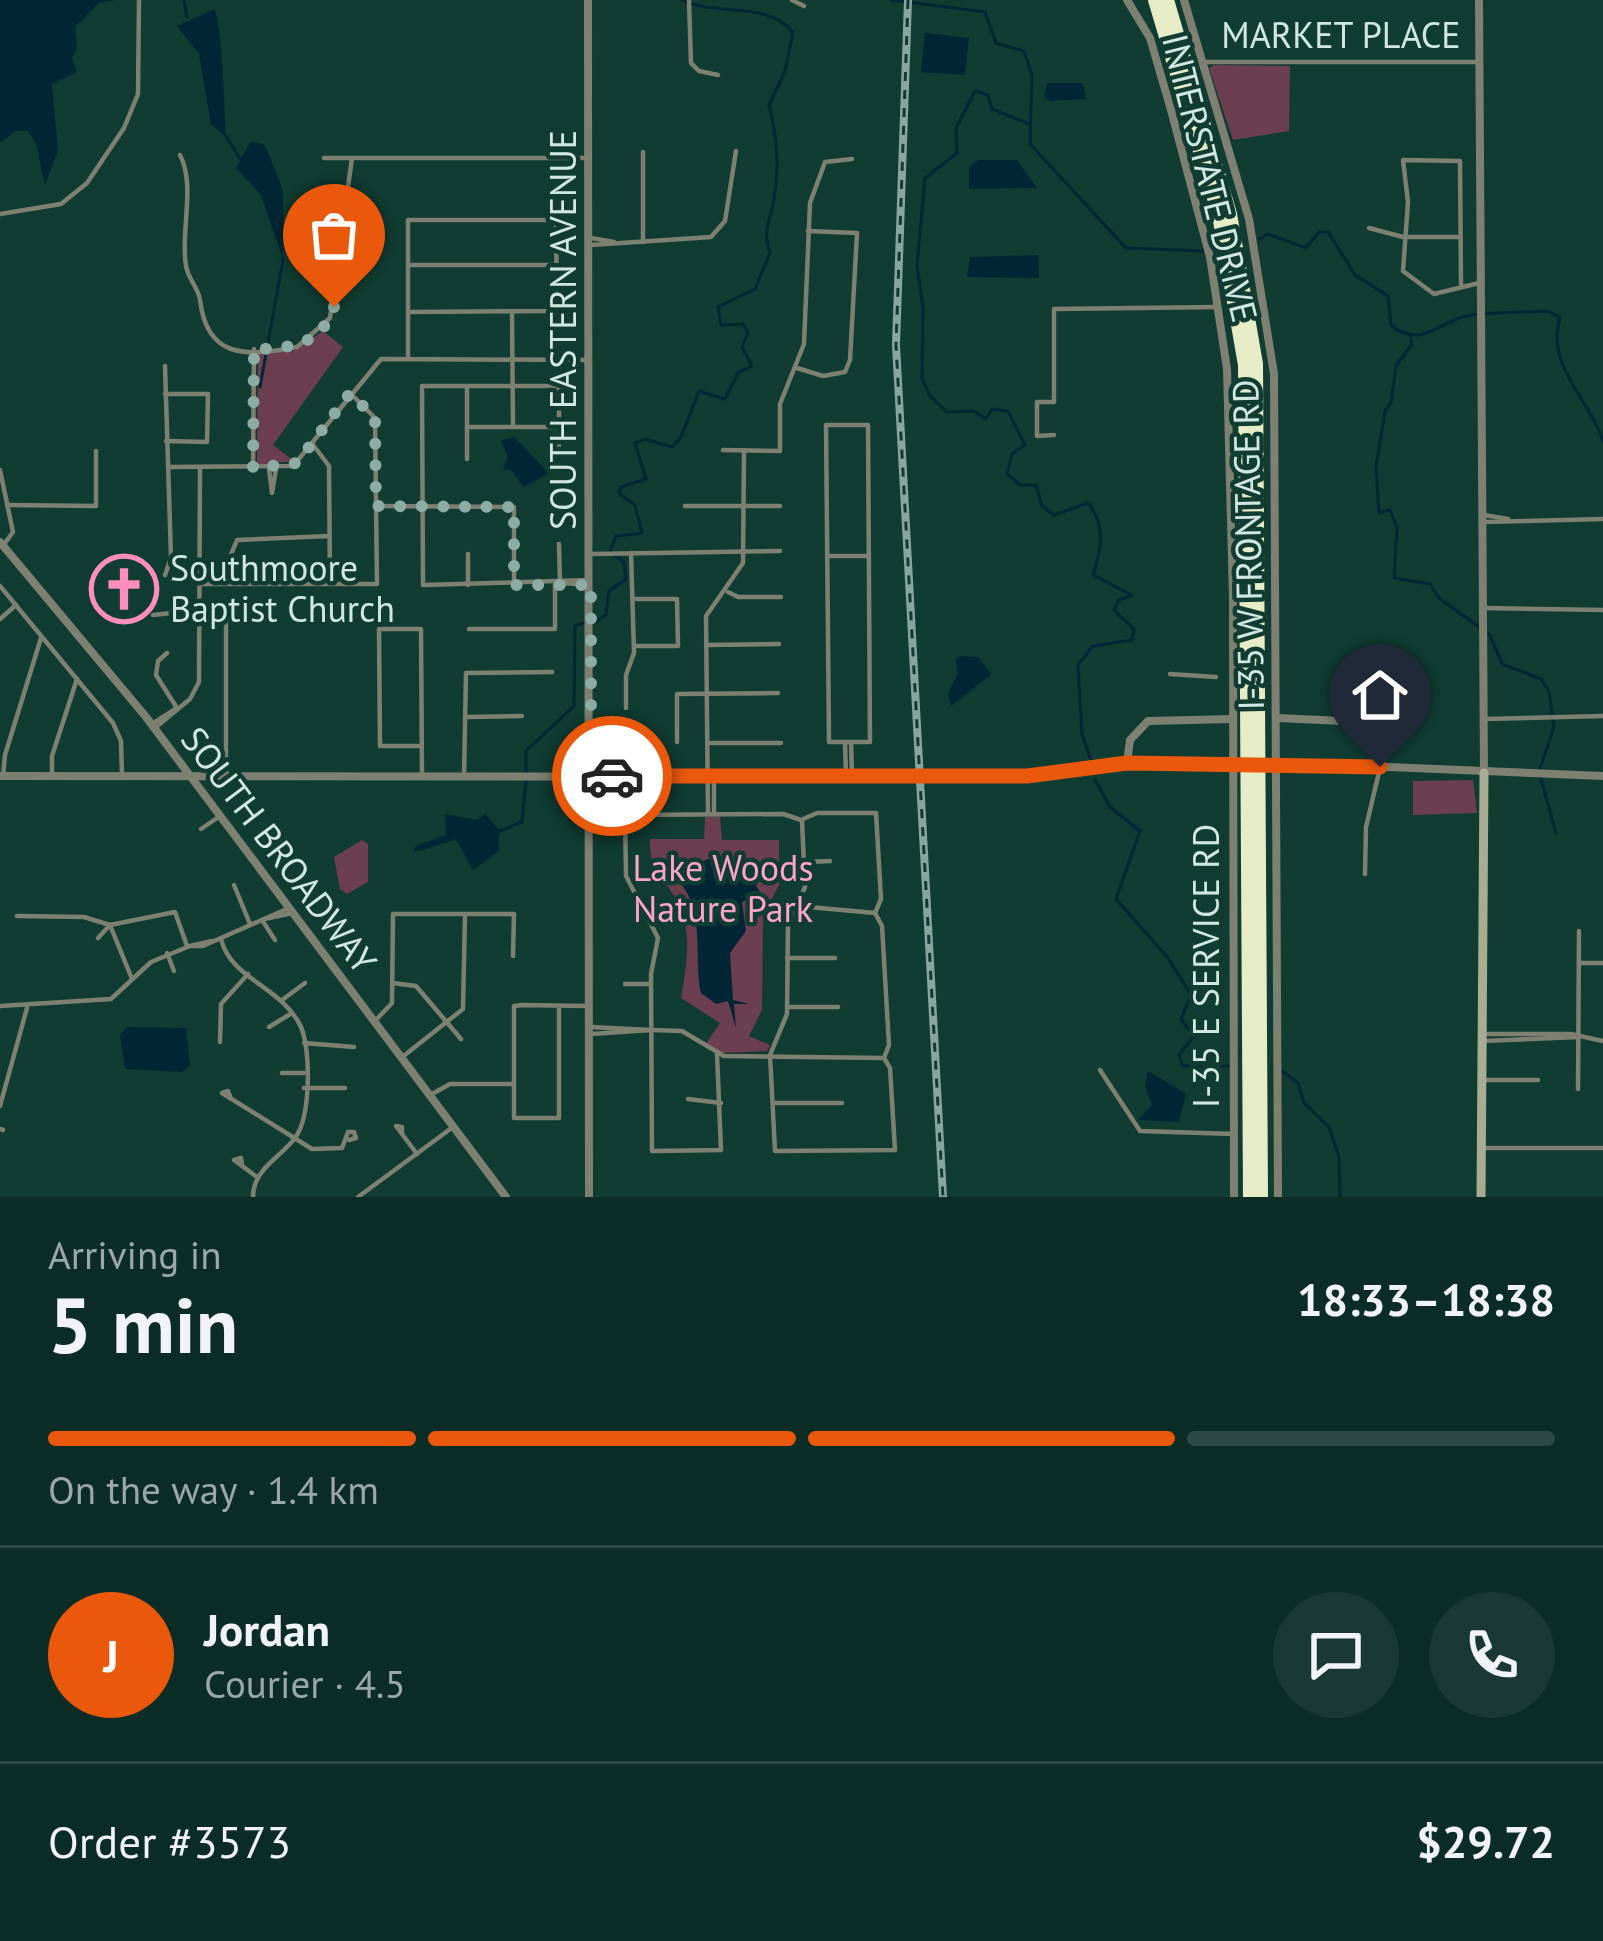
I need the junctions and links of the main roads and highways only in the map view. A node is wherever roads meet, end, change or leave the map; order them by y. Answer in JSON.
{"nodes":[{"id":1,"x":1152,"y":0,"type":"edge"},
{"id":2,"x":1167,"y":0,"type":"edge"},
{"id":3,"x":1484,"y":773,"type":"road end"},
{"id":4,"x":1250,"y":1197,"type":"edge"},
{"id":5,"x":1262,"y":1197,"type":"edge"},
{"id":6,"x":1480,"y":1197,"type":"edge"}],
"edges":[{"from":1,"to":4,"type":"highway"},
{"from":2,"to":5,"type":"highway"},
{"from":3,"to":6,"type":"main road"}]}
